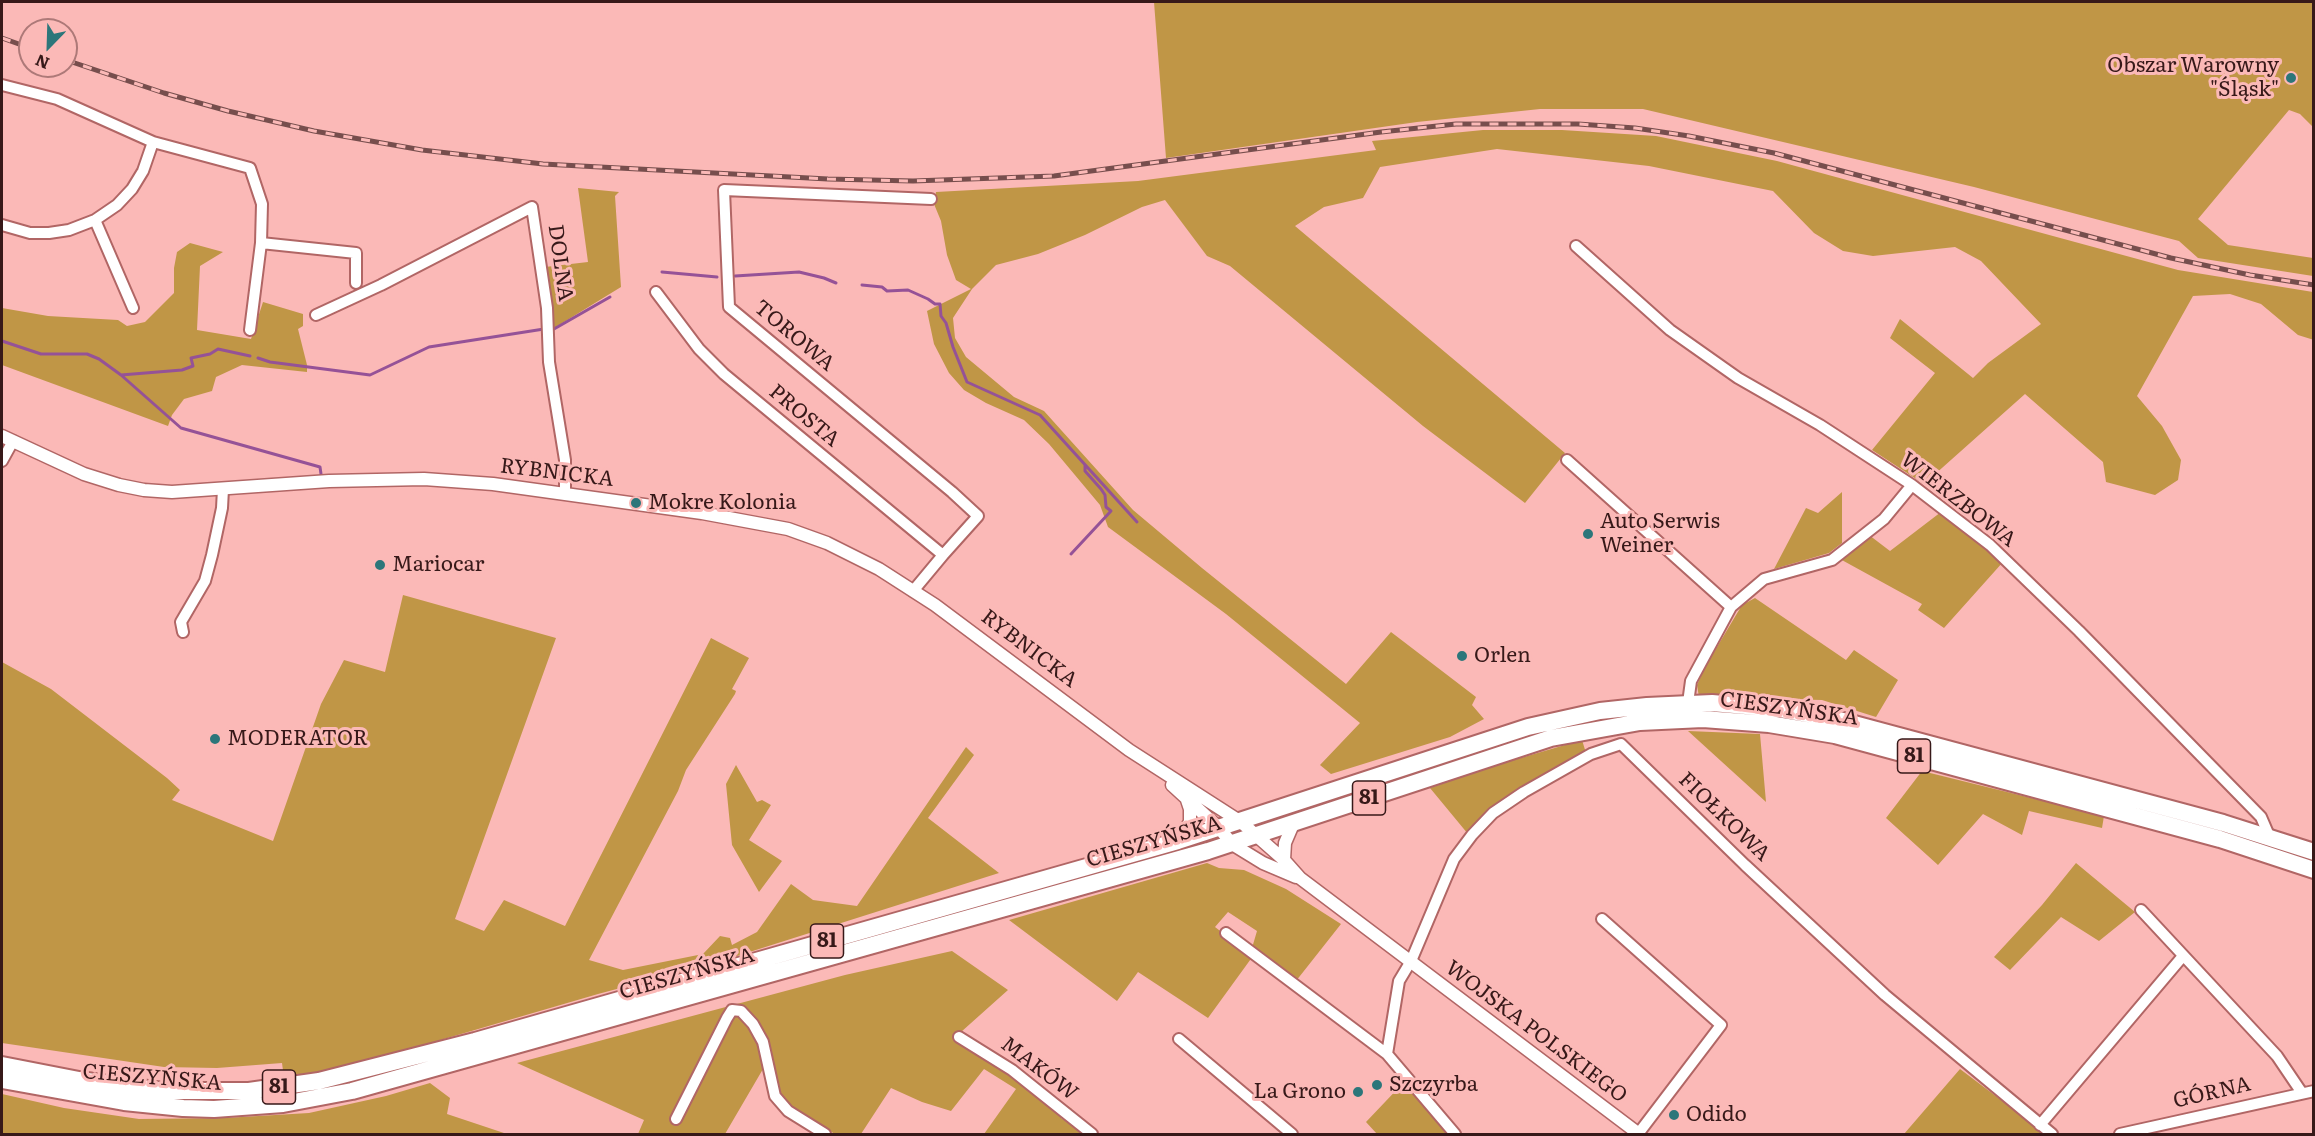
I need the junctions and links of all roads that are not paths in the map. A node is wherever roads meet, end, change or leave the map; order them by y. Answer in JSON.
{"nodes":[{"id":1,"x":2,"y":85,"type":"edge"},
{"id":2,"x":153,"y":142,"type":"junction"},
{"id":3,"x":931,"y":199,"type":"dead end"},
{"id":4,"x":95,"y":220,"type":"junction"},
{"id":5,"x":2,"y":225,"type":"edge"},
{"id":6,"x":261,"y":243,"type":"junction"},
{"id":7,"x":1576,"y":246,"type":"dead end"},
{"id":8,"x":356,"y":283,"type":"dead end"},
{"id":9,"x":656,"y":292,"type":"dead end"},
{"id":10,"x":134,"y":308,"type":"dead end"},
{"id":11,"x":316,"y":315,"type":"dead end"},
{"id":12,"x":250,"y":330,"type":"dead end"},
{"id":13,"x":7,"y":438,"type":"edge"},
{"id":14,"x":1567,"y":460,"type":"dead end"},
{"id":15,"x":2,"y":461,"type":"edge"},
{"id":16,"x":1912,"y":485,"type":"junction"},
{"id":17,"x":223,"y":489,"type":"junction"},
{"id":18,"x":565,"y":494,"type":"junction"},
{"id":19,"x":943,"y":555,"type":"junction"},
{"id":20,"x":914,"y":591,"type":"junction"},
{"id":21,"x":1731,"y":607,"type":"junction"},
{"id":22,"x":183,"y":633,"type":"dead end"},
{"id":23,"x":1688,"y":704,"type":"junction"},
{"id":24,"x":1153,"y":766,"type":"junction"},
{"id":25,"x":1186,"y":799,"type":"junction"},
{"id":26,"x":1241,"y":822,"type":"junction"},
{"id":27,"x":1294,"y":822,"type":"junction"},
{"id":28,"x":1220,"y":829,"type":"junction"},
{"id":29,"x":1257,"y":835,"type":"junction"},
{"id":30,"x":2270,"y":838,"type":"junction"},
{"id":31,"x":1178,"y":841,"type":"junction"},
{"id":32,"x":1232,"y":844,"type":"junction"},
{"id":33,"x":2313,"y":852,"type":"edge"},
{"id":34,"x":1284,"y":860,"type":"junction"},
{"id":35,"x":2313,"y":870,"type":"edge"},
{"id":36,"x":1300,"y":878,"type":"junction"},
{"id":37,"x":2142,"y":910,"type":"dead end"},
{"id":38,"x":1602,"y":919,"type":"dead end"},
{"id":39,"x":1226,"y":933,"type":"dead end"},
{"id":40,"x":2183,"y":956,"type":"junction"},
{"id":41,"x":1410,"y":960,"type":"junction"},
{"id":42,"x":959,"y":1036,"type":"dead end"},
{"id":43,"x":1179,"y":1039,"type":"dead end"},
{"id":44,"x":1387,"y":1054,"type":"junction"},
{"id":45,"x":2,"y":1065,"type":"edge"},
{"id":46,"x":2,"y":1080,"type":"edge"},
{"id":47,"x":2313,"y":1090,"type":"edge"},
{"id":48,"x":2301,"y":1093,"type":"junction"},
{"id":49,"x":676,"y":1119,"type":"dead end"},
{"id":50,"x":2040,"y":1125,"type":"junction"},
{"id":51,"x":825,"y":1134,"type":"edge"},
{"id":52,"x":1092,"y":1134,"type":"edge"},
{"id":53,"x":1292,"y":1134,"type":"edge"},
{"id":54,"x":1455,"y":1134,"type":"edge"},
{"id":55,"x":1639,"y":1134,"type":"edge"},
{"id":56,"x":2052,"y":1134,"type":"edge"},
{"id":57,"x":2120,"y":1134,"type":"edge"}],
"edges":[{"from":1,"to":2,"type":"street"},
{"from":2,"to":4,"type":"street"},
{"from":2,"to":6,"type":"street"},
{"from":3,"to":19,"type":"street","name":"TOROWA"},
{"from":4,"to":5,"type":"street"},
{"from":4,"to":10,"type":"street"},
{"from":6,"to":8,"type":"street"},
{"from":6,"to":12,"type":"street"},
{"from":7,"to":16,"type":"street","name":"WIERZBOWA"},
{"from":9,"to":19,"type":"street","name":"PROSTA"},
{"from":11,"to":18,"type":"street","name":"DOLNA"},
{"from":13,"to":15,"type":"street"},
{"from":13,"to":17,"type":"street","name":"RYBNICKA"},
{"from":14,"to":21,"type":"street"},
{"from":16,"to":21,"type":"street"},
{"from":16,"to":30,"type":"street","name":"WIERZBOWA"},
{"from":17,"to":18,"type":"street","name":"RYBNICKA"},
{"from":17,"to":22,"type":"street"},
{"from":18,"to":20,"type":"street","name":"RYBNICKA"},
{"from":19,"to":20,"type":"street","name":"TOROWA"},
{"from":20,"to":24,"type":"street","name":"RYBNICKA"},
{"from":21,"to":23,"type":"street"},
{"from":23,"to":26,"type":"main road","name":"CIESZYŃSKA","number":"81"},
{"from":23,"to":30,"type":"main road","name":"CIESZYŃSKA","number":"81"},
{"from":24,"to":25,"type":"street","name":"RYBNICKA"},
{"from":24,"to":26,"type":"street","name":"RYBNICKA"},
{"from":25,"to":28,"type":"street","name":"RYBNICKA"},
{"from":25,"to":31,"type":"street"},
{"from":26,"to":28,"type":"main road","name":"CIESZYŃSKA","number":"81"},
{"from":26,"to":29,"type":"street","name":"WOJSKA POLSKIEGO"},
{"from":27,"to":29,"type":"main road","name":"CIESZYŃSKA","number":"81"},
{"from":27,"to":34,"type":"street"},
{"from":27,"to":35,"type":"main road","name":"CIESZYŃSKA","number":"81"},
{"from":28,"to":31,"type":"main road","name":"CIESZYŃSKA","number":"81"},
{"from":28,"to":32,"type":"street","name":"WOJSKA POLSKIEGO"},
{"from":29,"to":32,"type":"main road","name":"CIESZYŃSKA","number":"81"},
{"from":29,"to":34,"type":"street","name":"WOJSKA POLSKIEGO"},
{"from":30,"to":33,"type":"main road","name":"CIESZYŃSKA","number":"81"},
{"from":31,"to":45,"type":"main road","name":"CIESZYŃSKA","number":"81"},
{"from":32,"to":36,"type":"street","name":"WOJSKA POLSKIEGO"},
{"from":32,"to":46,"type":"main road","name":"CIESZYŃSKA","number":"81"},
{"from":34,"to":36,"type":"street","name":"WOJSKA POLSKIEGO"},
{"from":36,"to":41,"type":"street","name":"WOJSKA POLSKIEGO"},
{"from":37,"to":40,"type":"street"},
{"from":38,"to":55,"type":"street","name":"WOJSKA POLSKIEGO"},
{"from":39,"to":44,"type":"street"},
{"from":40,"to":48,"type":"street"},
{"from":40,"to":50,"type":"street"},
{"from":41,"to":44,"type":"street"},
{"from":41,"to":50,"type":"street","name":"FIOŁKOWA"},
{"from":41,"to":55,"type":"street","name":"WOJSKA POLSKIEGO"},
{"from":42,"to":52,"type":"street","name":"MAKÓW"},
{"from":43,"to":53,"type":"street"},
{"from":44,"to":54,"type":"street"},
{"from":47,"to":48,"type":"street","name":"GÓRNA"},
{"from":48,"to":57,"type":"street","name":"GÓRNA"},
{"from":49,"to":51,"type":"street"},
{"from":50,"to":56,"type":"street","name":"FIOŁKOWA"}]}
